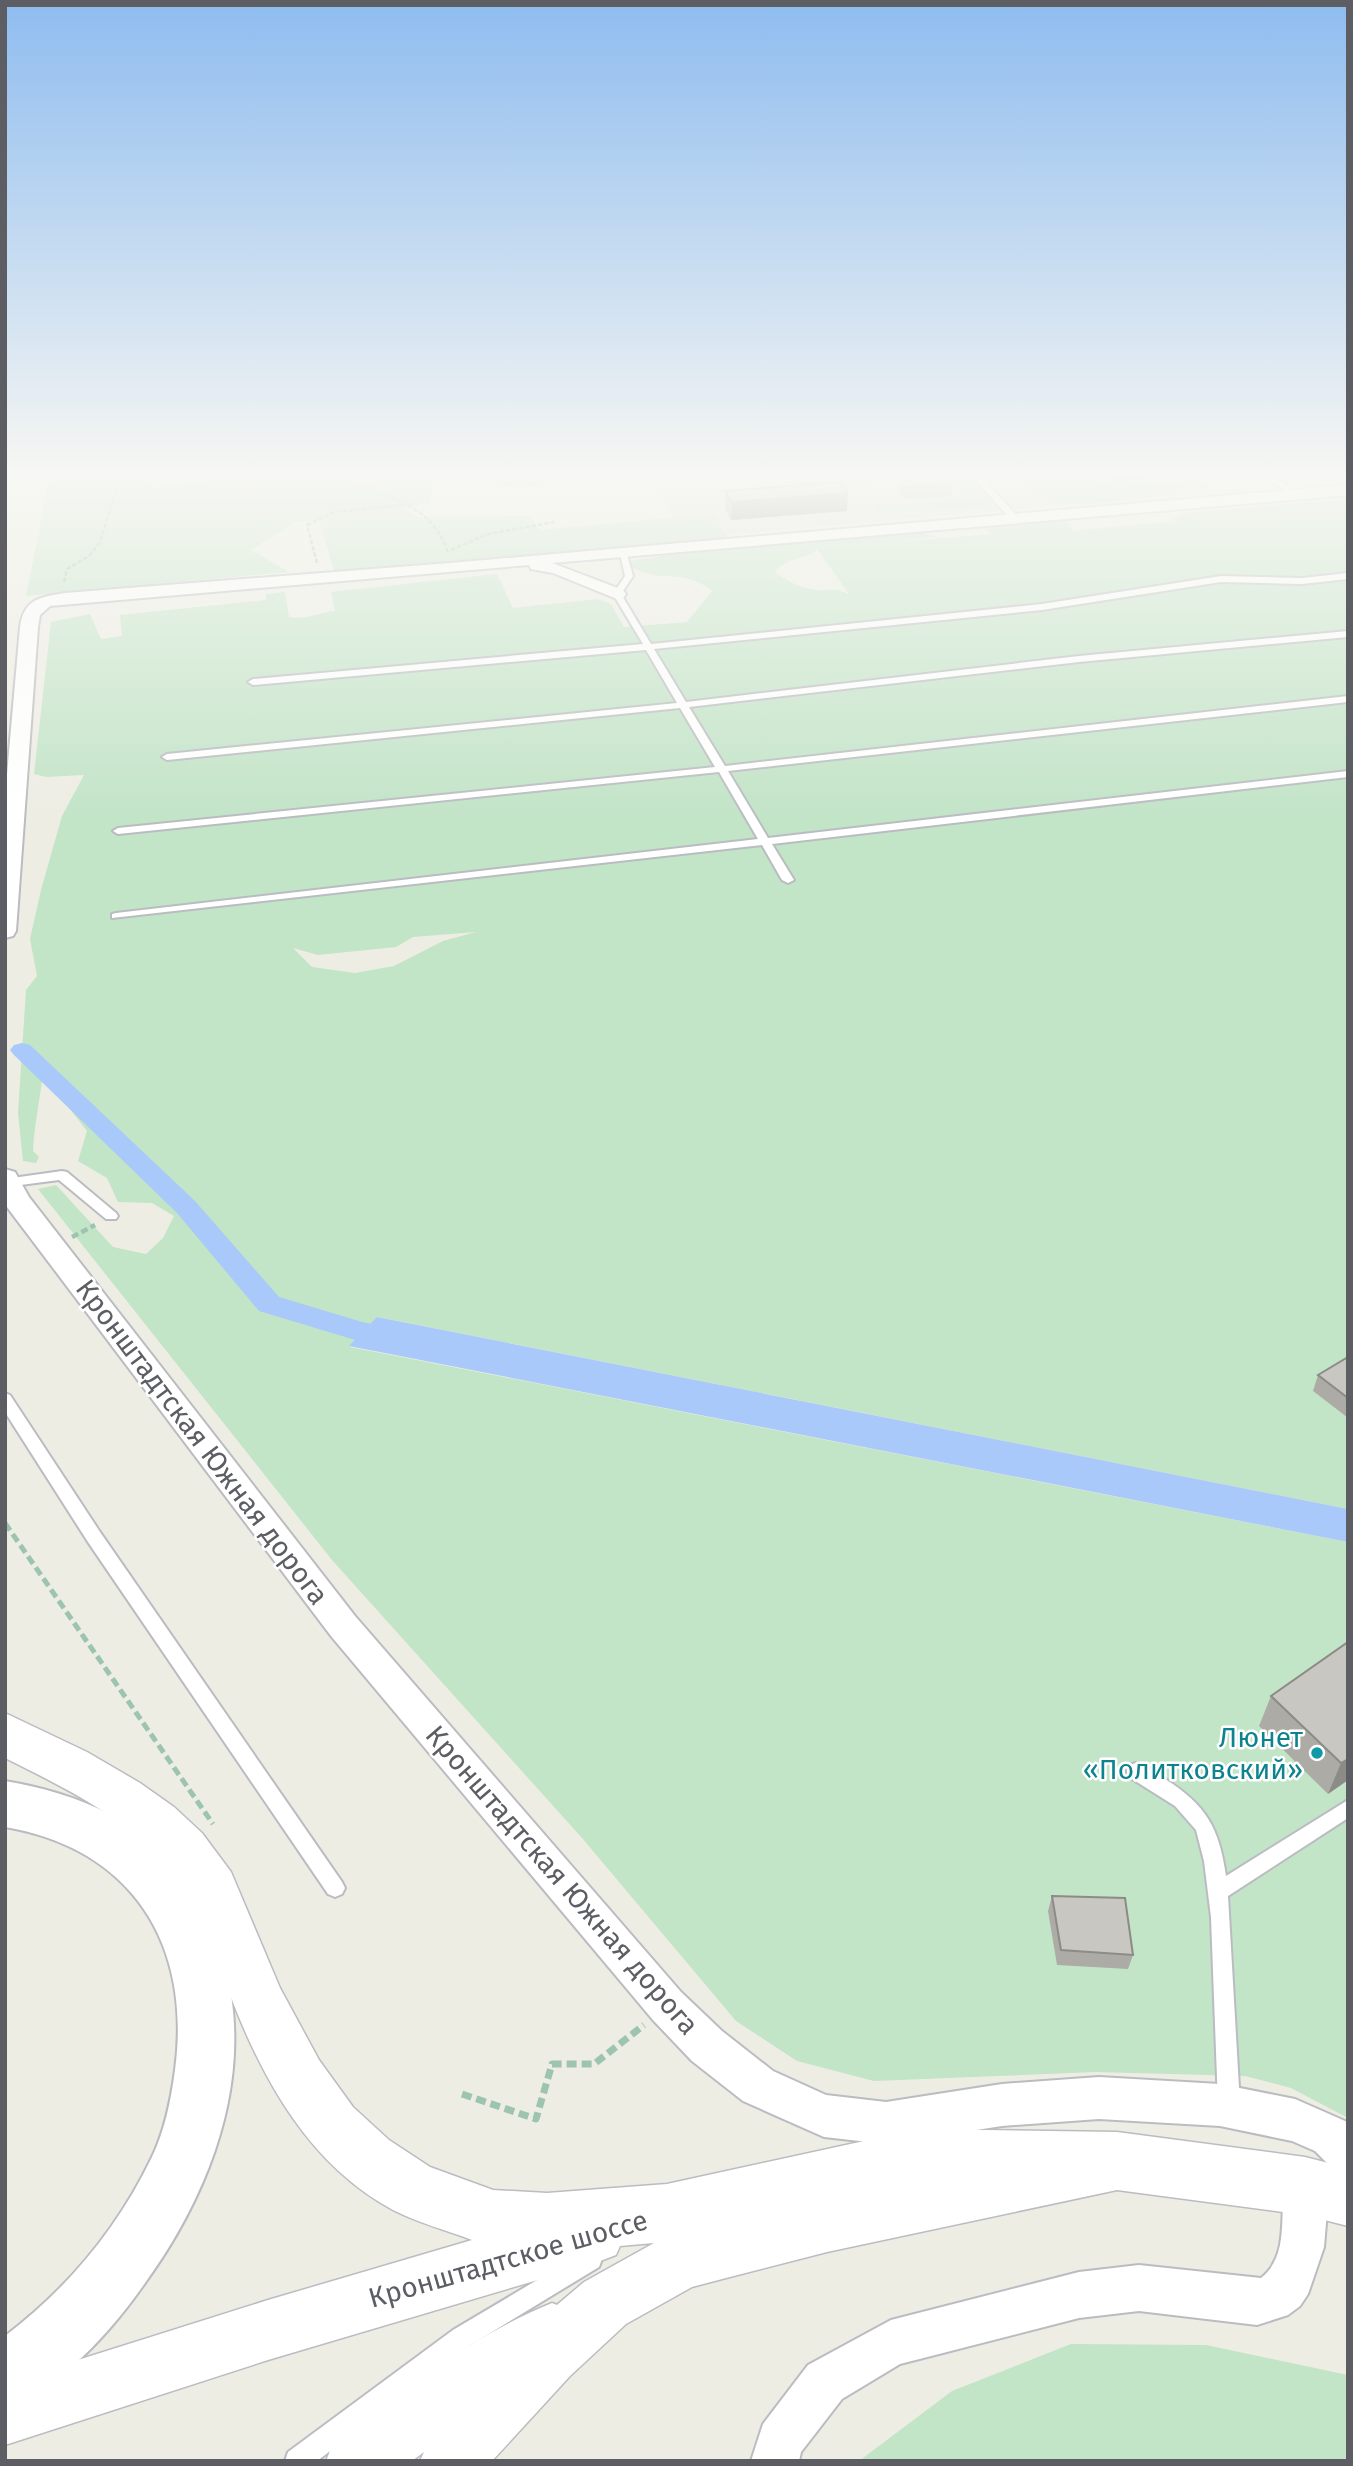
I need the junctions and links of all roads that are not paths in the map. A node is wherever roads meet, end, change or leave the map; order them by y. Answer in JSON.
{"nodes":[{"id":1,"x":180,"y":588,"type":"edge"},
{"id":2,"x":603,"y":588,"type":"edge"},
{"id":3,"x":621,"y":588,"type":"edge"},
{"id":4,"x":1163,"y":588,"type":"edge"},
{"id":5,"x":617,"y":594,"type":"junction"},
{"id":6,"x":1348,"y":634,"type":"edge"},
{"id":7,"x":648,"y":646,"type":"junction"},
{"id":8,"x":253,"y":682,"type":"dead end"},
{"id":9,"x":1348,"y":699,"type":"edge"},
{"id":10,"x":684,"y":705,"type":"junction"},
{"id":11,"x":167,"y":757,"type":"dead end"},
{"id":12,"x":722,"y":769,"type":"junction"},
{"id":13,"x":1348,"y":774,"type":"edge"},
{"id":14,"x":118,"y":831,"type":"dead end"},
{"id":15,"x":765,"y":842,"type":"junction"},
{"id":16,"x":788,"y":880,"type":"dead end"},
{"id":17,"x":116,"y":916,"type":"dead end"},
{"id":18,"x":5,"y":931,"type":"edge"},
{"id":19,"x":7,"y":1181,"type":"edge"},
{"id":20,"x":111,"y":1216,"type":"road end"},
{"id":21,"x":5,"y":1399,"type":"edge"},
{"id":22,"x":5,"y":1734,"type":"edge"},
{"id":23,"x":1136,"y":1771,"type":"dead end"},
{"id":24,"x":5,"y":1804,"type":"edge"},
{"id":25,"x":1348,"y":1808,"type":"edge"},
{"id":26,"x":335,"y":1888,"type":"dead end"},
{"id":27,"x":1219,"y":1892,"type":"junction"},
{"id":28,"x":1229,"y":2106,"type":"junction"},
{"id":29,"x":1117,"y":2161,"type":"joint"},
{"id":30,"x":1333,"y":2179,"type":"edge"},
{"id":31,"x":630,"y":2256,"type":"junction"},
{"id":32,"x":5,"y":2377,"type":"edge"},
{"id":33,"x":5,"y":2414,"type":"edge"},
{"id":34,"x":297,"y":2461,"type":"edge"},
{"id":35,"x":358,"y":2461,"type":"edge"},
{"id":36,"x":452,"y":2461,"type":"edge"},
{"id":37,"x":775,"y":2461,"type":"edge"}],
"edges":[{"from":1,"to":18,"type":"street"},
{"from":2,"to":5,"type":"street"},
{"from":3,"to":5,"type":"lane"},
{"from":4,"to":7,"type":"lane"},
{"from":5,"to":7,"type":"lane"},
{"from":6,"to":10,"type":"lane"},
{"from":7,"to":8,"type":"lane"},
{"from":7,"to":10,"type":"lane"},
{"from":9,"to":12,"type":"lane"},
{"from":10,"to":11,"type":"lane"},
{"from":10,"to":12,"type":"lane"},
{"from":12,"to":14,"type":"lane"},
{"from":12,"to":15,"type":"lane"},
{"from":13,"to":15,"type":"lane"},
{"from":15,"to":16,"type":"lane"},
{"from":15,"to":17,"type":"lane"},
{"from":19,"to":20,"type":"lane"},
{"from":19,"to":28,"type":"street","name":"Кронштадтская Южная дорога"},
{"from":21,"to":26,"type":"lane"},
{"from":22,"to":31,"type":"street"},
{"from":23,"to":27,"type":"lane"},
{"from":24,"to":32,"type":"main road"},
{"from":25,"to":27,"type":"lane"},
{"from":27,"to":28,"type":"lane"},
{"from":28,"to":30,"type":"street","name":"Кронштадтская Южная дорога"},
{"from":29,"to":30,"type":"street","name":"Кронштадтское шоссе"},
{"from":29,"to":31,"type":"street","name":"Кронштадтское шоссе"},
{"from":30,"to":37,"type":"street"},
{"from":31,"to":33,"type":"street","name":"Кронштадтское шоссе"},
{"from":31,"to":34,"type":"lane","name":"Кронштадтское шоссе"},
{"from":31,"to":35,"type":"street","name":"Кронштадтское шоссе"},
{"from":31,"to":36,"type":"street"}]}
